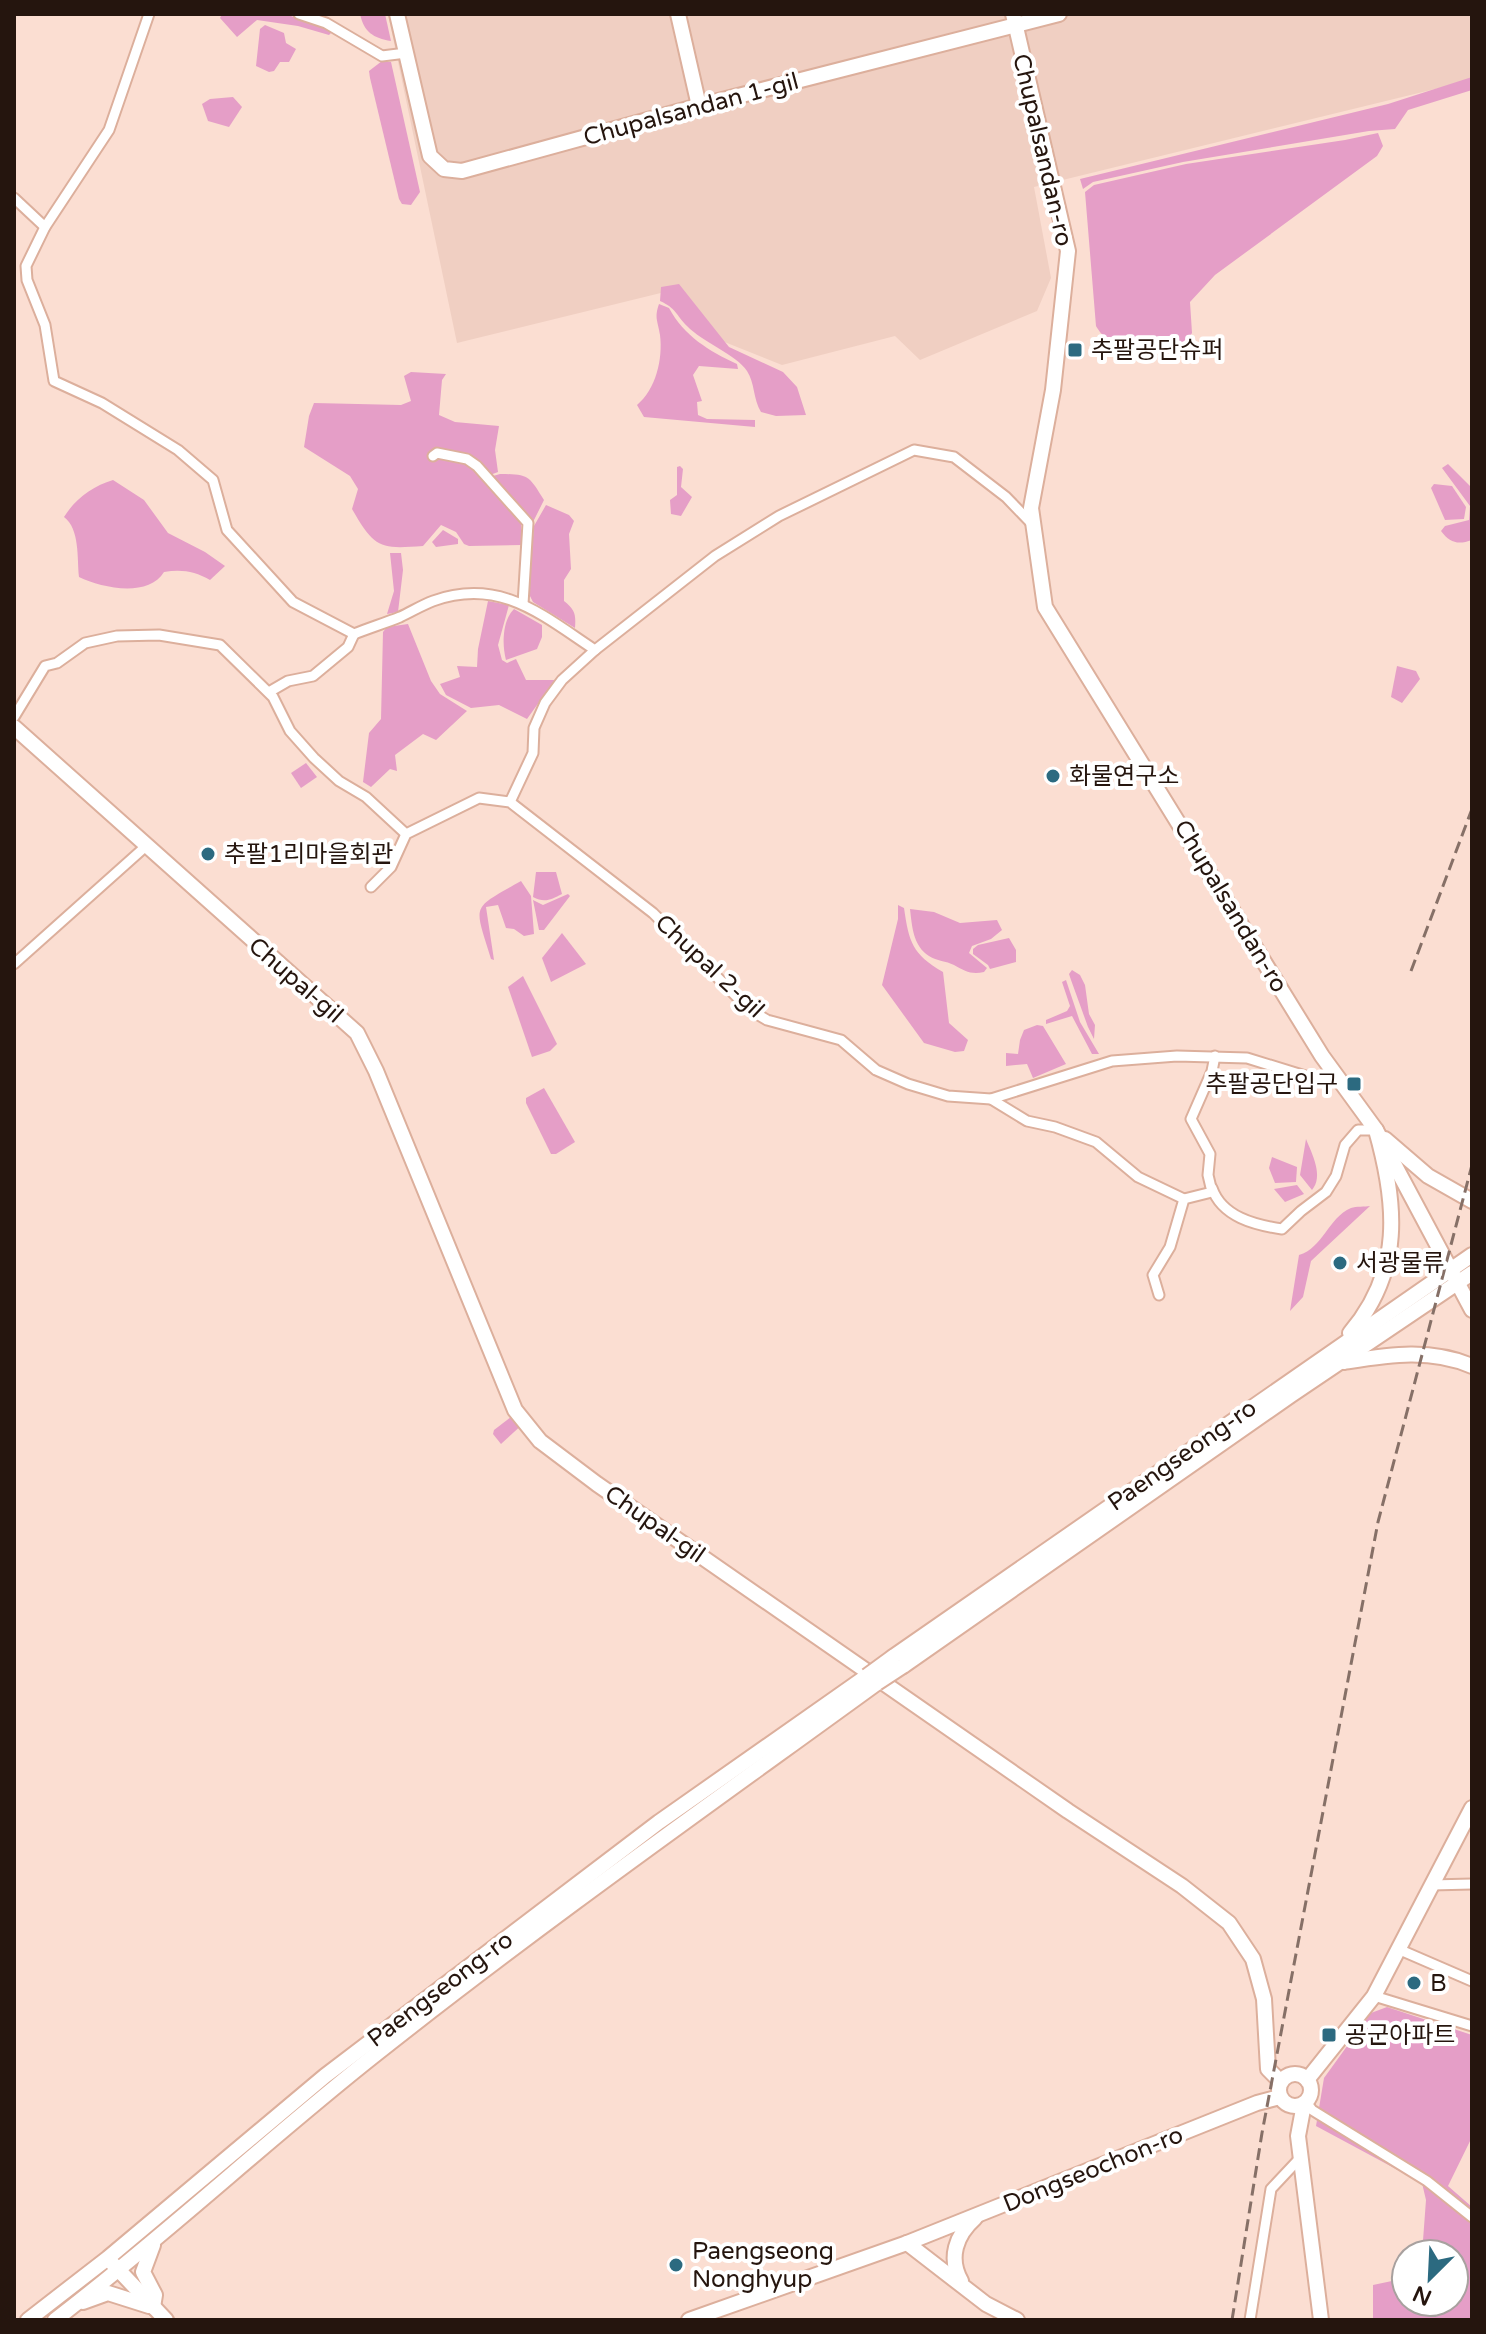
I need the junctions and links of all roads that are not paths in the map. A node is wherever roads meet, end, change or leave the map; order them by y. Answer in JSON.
{"nodes":[{"id":1,"x":149,"y":14,"type":"edge"},
{"id":2,"x":299,"y":14,"type":"edge"},
{"id":3,"x":397,"y":14,"type":"edge"},
{"id":4,"x":678,"y":14,"type":"edge"},
{"id":5,"x":1059,"y":14,"type":"edge"},
{"id":6,"x":1014,"y":19,"type":"edge"},
{"id":7,"x":406,"y":53,"type":"junction"},
{"id":8,"x":699,"y":106,"type":"junction"},
{"id":9,"x":14,"y":198,"type":"edge"},
{"id":10,"x":45,"y":227,"type":"junction"},
{"id":11,"x":433,"y":456,"type":"dead end"},
{"id":12,"x":1033,"y":525,"type":"junction"},
{"id":13,"x":523,"y":604,"type":"junction"},
{"id":14,"x":354,"y":634,"type":"junction"},
{"id":15,"x":595,"y":650,"type":"junction"},
{"id":16,"x":269,"y":692,"type":"junction"},
{"id":17,"x":14,"y":717,"type":"edge"},
{"id":18,"x":14,"y":727,"type":"edge"},
{"id":19,"x":510,"y":802,"type":"junction"},
{"id":20,"x":406,"y":834,"type":"junction"},
{"id":21,"x":145,"y":847,"type":"junction"},
{"id":22,"x":371,"y":887,"type":"dead end"},
{"id":23,"x":14,"y":964,"type":"edge"},
{"id":24,"x":1215,"y":1056,"type":"junction"},
{"id":25,"x":1337,"y":1076,"type":"junction"},
{"id":26,"x":991,"y":1099,"type":"junction"},
{"id":27,"x":1376,"y":1130,"type":"junction"},
{"id":28,"x":1211,"y":1185,"type":"junction"},
{"id":29,"x":1184,"y":1199,"type":"junction"},
{"id":30,"x":1472,"y":1201,"type":"edge"},
{"id":31,"x":1472,"y":1255,"type":"edge"},
{"id":32,"x":1472,"y":1273,"type":"edge"},
{"id":33,"x":1453,"y":1278,"type":"junction"},
{"id":34,"x":1159,"y":1295,"type":"dead end"},
{"id":35,"x":1472,"y":1310,"type":"edge"},
{"id":36,"x":1339,"y":1346,"type":"junction"},
{"id":37,"x":1340,"y":1363,"type":"junction"},
{"id":38,"x":1472,"y":1366,"type":"edge"},
{"id":39,"x":898,"y":1662,"type":"junction"},
{"id":40,"x":872,"y":1680,"type":"junction"},
{"id":41,"x":1472,"y":1808,"type":"edge"},
{"id":42,"x":1472,"y":1884,"type":"edge"},
{"id":43,"x":1431,"y":1885,"type":"junction"},
{"id":44,"x":1398,"y":1949,"type":"junction"},
{"id":45,"x":1472,"y":1981,"type":"edge"},
{"id":46,"x":1374,"y":1996,"type":"junction"},
{"id":47,"x":1472,"y":2015,"type":"edge"},
{"id":48,"x":1469,"y":2026,"type":"edge"},
{"id":49,"x":1307,"y":2080,"type":"junction"},
{"id":50,"x":1281,"y":2090,"type":"junction"},
{"id":51,"x":1305,"y":2103,"type":"junction"},
{"id":52,"x":1301,"y":2157,"type":"junction"},
{"id":53,"x":978,"y":2215,"type":"junction"},
{"id":54,"x":1472,"y":2217,"type":"edge"},
{"id":55,"x":155,"y":2241,"type":"junction"},
{"id":56,"x":907,"y":2243,"type":"junction"},
{"id":57,"x":108,"y":2258,"type":"junction"},
{"id":58,"x":118,"y":2270,"type":"junction"},
{"id":59,"x":966,"y":2288,"type":"junction"},
{"id":60,"x":81,"y":2300,"type":"junction"},
{"id":61,"x":153,"y":2307,"type":"junction"},
{"id":62,"x":28,"y":2320,"type":"edge"},
{"id":63,"x":55,"y":2320,"type":"edge"},
{"id":64,"x":166,"y":2320,"type":"edge"},
{"id":65,"x":689,"y":2320,"type":"edge"},
{"id":66,"x":1017,"y":2320,"type":"edge"},
{"id":67,"x":1250,"y":2320,"type":"edge"},
{"id":68,"x":1321,"y":2320,"type":"edge"}],
"edges":[{"from":1,"to":10,"type":"street"},
{"from":2,"to":7,"type":"street"},
{"from":3,"to":7,"type":"main road","name":"Chupalsandan 1-gil"},
{"from":4,"to":8,"type":"main road"},
{"from":5,"to":6,"type":"main road","name":"Chupalsandan 1-gil"},
{"from":6,"to":8,"type":"main road","name":"Chupalsandan 1-gil"},
{"from":6,"to":12,"type":"main road","name":"Chupalsandan-ro"},
{"from":7,"to":8,"type":"main road","name":"Chupalsandan 1-gil"},
{"from":9,"to":10,"type":"street"},
{"from":10,"to":14,"type":"street"},
{"from":11,"to":13,"type":"street"},
{"from":12,"to":15,"type":"street"},
{"from":12,"to":25,"type":"main road","name":"Chupalsandan-ro"},
{"from":13,"to":14,"type":"street"},
{"from":13,"to":15,"type":"street"},
{"from":14,"to":16,"type":"street"},
{"from":15,"to":19,"type":"street"},
{"from":16,"to":17,"type":"street"},
{"from":16,"to":20,"type":"street"},
{"from":18,"to":21,"type":"main road","name":"Chupal-gil"},
{"from":19,"to":20,"type":"street"},
{"from":19,"to":26,"type":"street","name":"Chupal 2-gil"},
{"from":20,"to":22,"type":"street"},
{"from":21,"to":23,"type":"street"},
{"from":21,"to":50,"type":"main road","name":"Chupal-gil"},
{"from":24,"to":25,"type":"street","name":"Chupal 2-gil"},
{"from":24,"to":26,"type":"street","name":"Chupal 2-gil"},
{"from":24,"to":28,"type":"street"},
{"from":25,"to":27,"type":"main road","name":"Chupalsandan-ro"},
{"from":26,"to":29,"type":"street"},
{"from":27,"to":28,"type":"street"},
{"from":27,"to":30,"type":"main road"},
{"from":27,"to":33,"type":"main road","name":"Chupalsandan-ro"},
{"from":27,"to":36,"type":"main road"},
{"from":28,"to":29,"type":"street"},
{"from":29,"to":34,"type":"street"},
{"from":31,"to":33,"type":"main road","name":"Paengseong-ro"},
{"from":32,"to":33,"type":"main road","name":"Paengseong-ro"},
{"from":33,"to":35,"type":"main road","name":"Chupalsandan-ro"},
{"from":33,"to":36,"type":"main road","name":"Paengseong-ro"},
{"from":33,"to":37,"type":"main road","name":"Paengseong-ro"},
{"from":36,"to":39,"type":"main road","name":"Paengseong-ro"},
{"from":37,"to":38,"type":"main road"},
{"from":37,"to":39,"type":"main road","name":"Paengseong-ro"},
{"from":39,"to":40,"type":"main road","bridge":true},
{"from":40,"to":55,"type":"main road","name":"Paengseong-ro"},
{"from":40,"to":57,"type":"main road","name":"Paengseong-ro"},
{"from":41,"to":43,"type":"main road"},
{"from":42,"to":43,"type":"street"},
{"from":43,"to":44,"type":"main road"},
{"from":44,"to":45,"type":"street"},
{"from":44,"to":46,"type":"main road"},
{"from":46,"to":48,"type":"street"},
{"from":46,"to":49,"type":"main road"},
{"from":47,"to":48,"type":"street"},
{"from":49,"to":50,"type":"main road"},
{"from":49,"to":51,"type":"main road"},
{"from":50,"to":51,"type":"main road"},
{"from":50,"to":53,"type":"main road","name":"Dongseochon-ro"},
{"from":51,"to":52,"type":"main road"},
{"from":51,"to":54,"type":"street"},
{"from":52,"to":67,"type":"street"},
{"from":52,"to":68,"type":"main road"},
{"from":53,"to":56,"type":"main road","name":"Dongseochon-ro"},
{"from":53,"to":59,"type":"main road"},
{"from":55,"to":58,"type":"main road","name":"Paengseong-ro"},
{"from":55,"to":61,"type":"main road"},
{"from":56,"to":59,"type":"main road"},
{"from":56,"to":65,"type":"main road","name":"Dongseochon-ro"},
{"from":57,"to":58,"type":"main road"},
{"from":57,"to":62,"type":"main road","name":"Paengseong-ro"},
{"from":58,"to":60,"type":"main road","name":"Paengseong-ro"},
{"from":58,"to":61,"type":"main road"},
{"from":59,"to":66,"type":"main road"},
{"from":60,"to":61,"type":"main road"},
{"from":60,"to":63,"type":"main road","name":"Paengseong-ro"},
{"from":61,"to":64,"type":"main road"}]}
